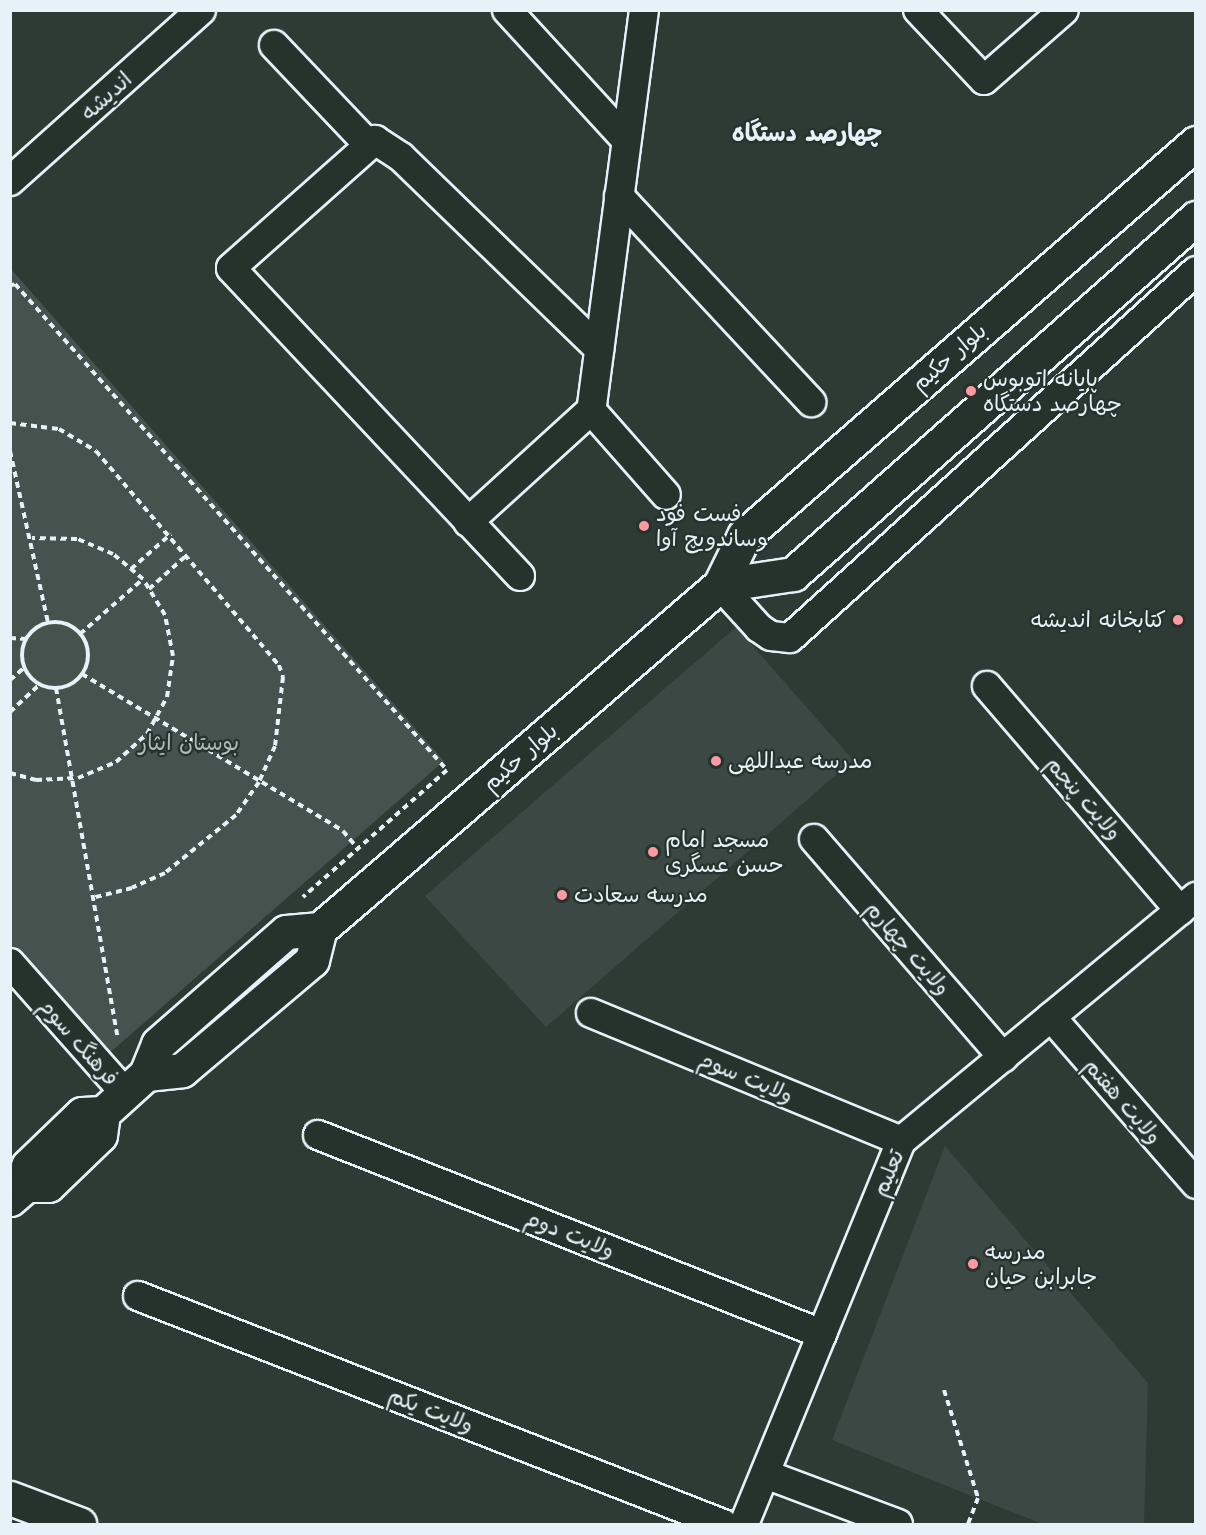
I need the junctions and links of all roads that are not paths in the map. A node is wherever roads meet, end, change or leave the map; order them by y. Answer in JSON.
{"nodes":[{"id":1,"x":201,"y":10,"type":"edge"},
{"id":2,"x":507,"y":10,"type":"edge"},
{"id":3,"x":644,"y":10,"type":"edge"},
{"id":4,"x":918,"y":10,"type":"edge"},
{"id":5,"x":1064,"y":10,"type":"edge"},
{"id":6,"x":274,"y":45,"type":"dead end"},
{"id":7,"x":627,"y":140,"type":"junction"},
{"id":8,"x":1196,"y":143,"type":"edge"},
{"id":9,"x":369,"y":145,"type":"junction"},
{"id":10,"x":10,"y":181,"type":"edge"},
{"id":11,"x":619,"y":196,"type":"junction"},
{"id":12,"x":1196,"y":218,"type":"edge"},
{"id":13,"x":1196,"y":271,"type":"edge"},
{"id":14,"x":599,"y":349,"type":"junction"},
{"id":15,"x":811,"y":402,"type":"dead end"},
{"id":16,"x":591,"y":410,"type":"junction"},
{"id":17,"x":666,"y":495,"type":"dead end"},
{"id":18,"x":468,"y":522,"type":"junction"},
{"id":19,"x":520,"y":576,"type":"dead end"},
{"id":20,"x":720,"y":585,"type":"junction"},
{"id":21,"x":987,"y":686,"type":"dead end"},
{"id":22,"x":814,"y":839,"type":"dead end"},
{"id":23,"x":1188,"y":904,"type":"edge"},
{"id":24,"x":10,"y":963,"type":"edge"},
{"id":25,"x":591,"y":1013,"type":"dead end"},
{"id":26,"x":1051,"y":1017,"type":"junction"},
{"id":27,"x":1003,"y":1057,"type":"junction"},
{"id":28,"x":124,"y":1094,"type":"junction"},
{"id":29,"x":318,"y":1135,"type":"dead end"},
{"id":30,"x":901,"y":1141,"type":"junction"},
{"id":31,"x":1196,"y":1184,"type":"edge"},
{"id":32,"x":18,"y":1192,"type":"edge"},
{"id":33,"x":138,"y":1296,"type":"dead end"},
{"id":34,"x":822,"y":1334,"type":"junction"},
{"id":35,"x":765,"y":1474,"type":"junction"},
{"id":36,"x":10,"y":1498,"type":"edge"},
{"id":37,"x":79,"y":1524,"type":"edge"},
{"id":38,"x":723,"y":1524,"type":"edge"},
{"id":39,"x":744,"y":1524,"type":"edge"},
{"id":40,"x":898,"y":1524,"type":"edge"}],
"edges":[{"from":1,"to":10,"type":"street","name":"اندیشه"},
{"from":2,"to":7,"type":"street"},
{"from":3,"to":7,"type":"street"},
{"from":4,"to":5,"type":"street"},
{"from":6,"to":9,"type":"street"},
{"from":7,"to":11,"type":"street"},
{"from":8,"to":20,"type":"street","name":"بلوار حکیم"},
{"from":9,"to":14,"type":"street"},
{"from":9,"to":18,"type":"street"},
{"from":11,"to":14,"type":"street"},
{"from":11,"to":15,"type":"street"},
{"from":12,"to":20,"type":"street"},
{"from":13,"to":20,"type":"street"},
{"from":14,"to":16,"type":"street"},
{"from":16,"to":17,"type":"street"},
{"from":16,"to":18,"type":"street"},
{"from":18,"to":19,"type":"street"},
{"from":20,"to":28,"type":"street","name":"بلوار حکیم"},
{"from":21,"to":23,"type":"street","name":"ولایت پنجم"},
{"from":22,"to":27,"type":"street","name":"ولایت چهارم"},
{"from":23,"to":26,"type":"street","name":"تعلیم"},
{"from":24,"to":28,"type":"street","name":"فرهنگ سوم"},
{"from":25,"to":30,"type":"street","name":"ولایت سوم"},
{"from":26,"to":27,"type":"street","name":"تعلیم"},
{"from":26,"to":31,"type":"street","name":"ولایت هفتم"},
{"from":27,"to":30,"type":"street","name":"تعلیم"},
{"from":28,"to":32,"type":"street","name":"بلوار حکیم"},
{"from":29,"to":34,"type":"street","name":"ولایت دوم"},
{"from":30,"to":34,"type":"street","name":"تعلیم"},
{"from":33,"to":38,"type":"street","name":"ولایت یکم"},
{"from":34,"to":35,"type":"street","name":"تعلیم"},
{"from":35,"to":39,"type":"street","name":"تعلیم"},
{"from":35,"to":40,"type":"street"},
{"from":36,"to":37,"type":"street"}]}
